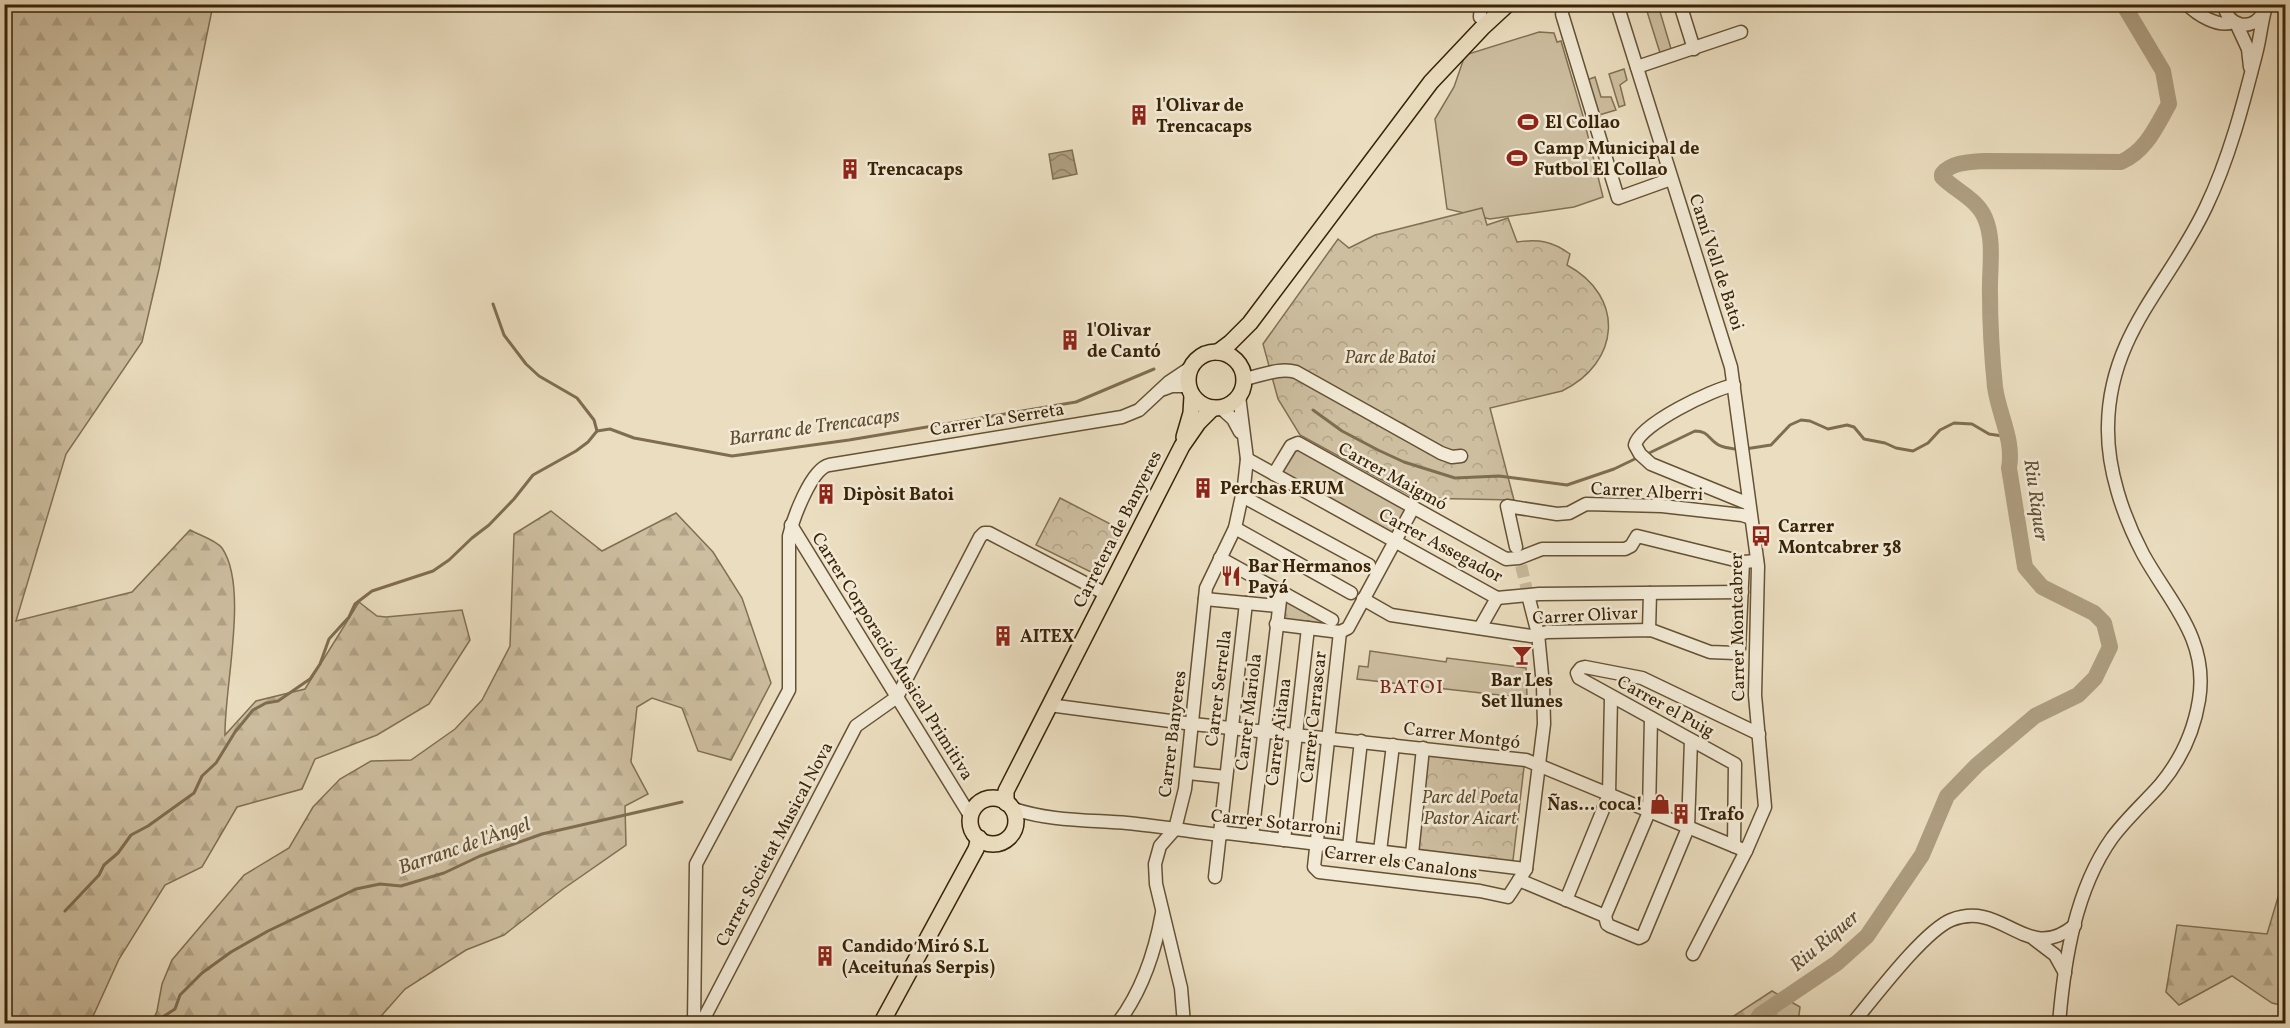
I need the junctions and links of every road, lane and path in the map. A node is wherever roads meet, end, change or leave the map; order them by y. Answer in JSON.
{"nodes":[{"id":1,"x":1494,"y":4,"type":"edge"},
{"id":2,"x":1508,"y":4,"type":"edge"},
{"id":3,"x":1617,"y":4,"type":"edge"},
{"id":4,"x":1680,"y":4,"type":"edge"},
{"id":5,"x":2187,"y":4,"type":"edge"},
{"id":6,"x":2224,"y":5,"type":"edge"},
{"id":7,"x":2265,"y":7,"type":"edge"},
{"id":8,"x":1480,"y":11,"type":"edge"},
{"id":9,"x":1562,"y":14,"type":"dead end"},
{"id":10,"x":2206,"y":17,"type":"junction"},
{"id":11,"x":2235,"y":22,"type":"junction"},
{"id":12,"x":1741,"y":32,"type":"dead end"},
{"id":13,"x":1694,"y":49,"type":"junction"},
{"id":14,"x":1637,"y":68,"type":"junction"},
{"id":15,"x":2251,"y":71,"type":"junction"},
{"id":16,"x":1431,"y":82,"type":"junction"},
{"id":17,"x":1671,"y":179,"type":"junction"},
{"id":18,"x":1250,"y":323,"type":"junction"},
{"id":19,"x":1218,"y":352,"type":"junction"},
{"id":20,"x":1237,"y":361,"type":"junction"},
{"id":21,"x":1190,"y":368,"type":"junction"},
{"id":22,"x":1244,"y":380,"type":"junction"},
{"id":23,"x":1163,"y":389,"type":"junction"},
{"id":24,"x":1735,"y":389,"type":"junction"},
{"id":25,"x":1190,"y":391,"type":"junction"},
{"id":26,"x":1239,"y":396,"type":"junction"},
{"id":27,"x":1217,"y":408,"type":"junction"},
{"id":28,"x":1244,"y":439,"type":"junction"},
{"id":29,"x":1182,"y":446,"type":"junction"},
{"id":30,"x":1461,"y":456,"type":"dead end"},
{"id":31,"x":1251,"y":462,"type":"junction"},
{"id":32,"x":1274,"y":474,"type":"junction"},
{"id":33,"x":1242,"y":496,"type":"junction"},
{"id":34,"x":1749,"y":504,"type":"junction"},
{"id":35,"x":1413,"y":508,"type":"junction"},
{"id":36,"x":1751,"y":518,"type":"junction"},
{"id":37,"x":791,"y":525,"type":"junction"},
{"id":38,"x":1236,"y":528,"type":"junction"},
{"id":39,"x":1394,"y":541,"type":"junction"},
{"id":40,"x":1516,"y":547,"type":"tunnel mouth"},
{"id":41,"x":1220,"y":558,"type":"junction"},
{"id":42,"x":1757,"y":561,"type":"junction"},
{"id":43,"x":1743,"y":562,"type":"junction"},
{"id":44,"x":1369,"y":565,"type":"dead end"},
{"id":45,"x":1281,"y":592,"type":"junction"},
{"id":46,"x":1742,"y":592,"type":"junction"},
{"id":47,"x":1351,"y":593,"type":"dead end"},
{"id":48,"x":1650,"y":593,"type":"junction"},
{"id":49,"x":1106,"y":594,"type":"junction"},
{"id":50,"x":1497,"y":598,"type":"junction"},
{"id":51,"x":1205,"y":599,"type":"junction"},
{"id":52,"x":1363,"y":599,"type":"junction"},
{"id":53,"x":1529,"y":600,"type":"tunnel mouth"},
{"id":54,"x":1246,"y":603,"type":"junction"},
{"id":55,"x":1278,"y":606,"type":"junction"},
{"id":56,"x":1332,"y":620,"type":"dead end"},
{"id":57,"x":1276,"y":624,"type":"junction"},
{"id":58,"x":1308,"y":628,"type":"junction"},
{"id":59,"x":1480,"y":628,"type":"junction"},
{"id":60,"x":1649,"y":630,"type":"junction"},
{"id":61,"x":1340,"y":632,"type":"junction"},
{"id":62,"x":1538,"y":634,"type":"junction"},
{"id":63,"x":1738,"y":652,"type":"joint"},
{"id":64,"x":897,"y":697,"type":"junction"},
{"id":65,"x":1611,"y":697,"type":"junction"},
{"id":66,"x":1049,"y":705,"type":"junction"},
{"id":67,"x":1651,"y":718,"type":"junction"},
{"id":68,"x":1193,"y":724,"type":"junction"},
{"id":69,"x":1231,"y":727,"type":"junction"},
{"id":70,"x":1264,"y":730,"type":"junction"},
{"id":71,"x":1296,"y":734,"type":"junction"},
{"id":72,"x":1759,"y":734,"type":"junction"},
{"id":73,"x":1328,"y":737,"type":"junction"},
{"id":74,"x":1691,"y":740,"type":"junction"},
{"id":75,"x":1361,"y":741,"type":"junction"},
{"id":76,"x":1393,"y":745,"type":"junction"},
{"id":77,"x":1423,"y":748,"type":"junction"},
{"id":78,"x":1540,"y":765,"type":"junction"},
{"id":79,"x":1188,"y":773,"type":"junction"},
{"id":80,"x":1226,"y":777,"type":"junction"},
{"id":81,"x":1609,"y":795,"type":"junction"},
{"id":82,"x":1009,"y":805,"type":"junction"},
{"id":83,"x":970,"y":810,"type":"junction"},
{"id":84,"x":1649,"y":812,"type":"junction"},
{"id":85,"x":1688,"y":828,"type":"junction"},
{"id":86,"x":1175,"y":829,"type":"junction"},
{"id":87,"x":1219,"y":835,"type":"junction"},
{"id":88,"x":1252,"y":836,"type":"junction"},
{"id":89,"x":1284,"y":840,"type":"junction"},
{"id":90,"x":981,"y":843,"type":"junction"},
{"id":91,"x":1317,"y":844,"type":"junction"},
{"id":92,"x":1734,"y":846,"type":"junction"},
{"id":93,"x":1349,"y":847,"type":"junction"},
{"id":94,"x":1380,"y":851,"type":"junction"},
{"id":95,"x":1746,"y":851,"type":"junction"},
{"id":96,"x":1412,"y":854,"type":"junction"},
{"id":97,"x":1526,"y":869,"type":"junction"},
{"id":98,"x":1215,"y":877,"type":"dead end"},
{"id":99,"x":1519,"y":880,"type":"junction"},
{"id":100,"x":1566,"y":900,"type":"junction"},
{"id":101,"x":1162,"y":909,"type":"junction"},
{"id":102,"x":1605,"y":916,"type":"junction"},
{"id":103,"x":2075,"y":924,"type":"junction"},
{"id":104,"x":2034,"y":939,"type":"junction"},
{"id":105,"x":1693,"y":954,"type":"dead end"},
{"id":106,"x":2065,"y":973,"type":"junction"},
{"id":107,"x":694,"y":1023,"type":"edge"},
{"id":108,"x":701,"y":1023,"type":"edge"},
{"id":109,"x":881,"y":1023,"type":"edge"},
{"id":110,"x":1117,"y":1023,"type":"edge"},
{"id":111,"x":1184,"y":1023,"type":"edge"},
{"id":112,"x":1852,"y":1023,"type":"edge"},
{"id":113,"x":2059,"y":1023,"type":"edge"}],
"edges":[{"from":1,"to":8,"type":"main road"},
{"from":2,"to":16,"type":"main road"},
{"from":3,"to":14,"type":"street","name":"Camí Vell de Batoi"},
{"from":4,"to":13,"type":"street"},
{"from":5,"to":10,"type":"street"},
{"from":6,"to":10,"type":"street"},
{"from":6,"to":11,"type":"street"},
{"from":7,"to":11,"type":"street"},
{"from":7,"to":15,"type":"street"},
{"from":8,"to":16,"type":"main road"},
{"from":9,"to":17,"type":"street"},
{"from":10,"to":11,"type":"street"},
{"from":11,"to":15,"type":"street"},
{"from":12,"to":13,"type":"street"},
{"from":13,"to":14,"type":"street"},
{"from":14,"to":17,"type":"street","name":"Camí Vell de Batoi"},
{"from":15,"to":103,"type":"street"},
{"from":16,"to":18,"type":"main road"},
{"from":17,"to":24,"type":"street","name":"Camí Vell de Batoi"},
{"from":18,"to":19,"type":"main road"},
{"from":18,"to":20,"type":"main road"},
{"from":19,"to":20,"type":"main road"},
{"from":19,"to":21,"type":"main road"},
{"from":20,"to":22,"type":"main road"},
{"from":21,"to":23,"type":"street","name":"Carrer La Serreta"},
{"from":21,"to":25,"type":"main road"},
{"from":22,"to":26,"type":"main road"},
{"from":22,"to":30,"type":"street"},
{"from":23,"to":25,"type":"street"},
{"from":23,"to":37,"type":"street","name":"Carrer La Serreta"},
{"from":24,"to":34,"type":"street","name":"Camí Vell de Batoi"},
{"from":24,"to":34,"type":"street"},
{"from":25,"to":27,"type":"main road"},
{"from":25,"to":29,"type":"main road","name":"Carretera de Banyeres"},
{"from":26,"to":27,"type":"main road"},
{"from":26,"to":28,"type":"street","name":"Carrer Banyeres"},
{"from":27,"to":28,"type":"street","name":"Carrer Banyeres"},
{"from":27,"to":29,"type":"main road","name":"Carretera de Banyeres"},
{"from":28,"to":31,"type":"street","name":"Carrer Banyeres"},
{"from":29,"to":49,"type":"main road","name":"Carretera de Banyeres"},
{"from":31,"to":32,"type":"street","name":"Carrer Assegador"},
{"from":31,"to":33,"type":"street","name":"Carrer Banyeres"},
{"from":32,"to":35,"type":"street","name":"Carrer Maigmó"},
{"from":32,"to":39,"type":"street","name":"Carrer Assegador"},
{"from":33,"to":38,"type":"street","name":"Carrer Banyeres"},
{"from":33,"to":44,"type":"street"},
{"from":34,"to":36,"type":"street","name":"Carrer Montcabrer"},
{"from":35,"to":39,"type":"street","name":"Carrer Carrascar"},
{"from":35,"to":43,"type":"street","name":"Carrer Maigmó"},
{"from":36,"to":40,"type":"street","name":"Carrer Alberri"},
{"from":36,"to":42,"type":"street","name":"Carrer Montcabrer"},
{"from":37,"to":64,"type":"street","name":"Carrer Corporació Musical Primitiva"},
{"from":37,"to":107,"type":"street"},
{"from":38,"to":41,"type":"street","name":"Carrer Banyeres"},
{"from":38,"to":47,"type":"street"},
{"from":39,"to":50,"type":"street","name":"Carrer Assegador"},
{"from":39,"to":52,"type":"street","name":"Carrer Carrascar"},
{"from":41,"to":45,"type":"street"},
{"from":41,"to":51,"type":"street","name":"Carrer Banyeres"},
{"from":42,"to":43,"type":"street"},
{"from":42,"to":72,"type":"street","name":"Carrer Montcabrer"},
{"from":43,"to":46,"type":"street","name":"Carrer Montcabrer"},
{"from":45,"to":55,"type":"street","name":"Carrer Mariola"},
{"from":45,"to":56,"type":"street"},
{"from":46,"to":48,"type":"street","name":"Carrer Assegador"},
{"from":46,"to":63,"type":"street","name":"Carrer Montcabrer"},
{"from":48,"to":50,"type":"street","name":"Carrer Assegador"},
{"from":48,"to":60,"type":"street"},
{"from":49,"to":64,"type":"street"},
{"from":49,"to":66,"type":"main road","name":"Carretera de Banyeres"},
{"from":50,"to":59,"type":"street"},
{"from":51,"to":54,"type":"street"},
{"from":51,"to":68,"type":"street","name":"Carrer Banyeres"},
{"from":52,"to":59,"type":"street","name":"Carrer Olivar"},
{"from":52,"to":61,"type":"street","name":"Carrer Carrascar"},
{"from":53,"to":62,"type":"street"},
{"from":54,"to":55,"type":"street"},
{"from":54,"to":69,"type":"street","name":"Carrer Serrella"},
{"from":55,"to":57,"type":"street","name":"Carrer Mariola"},
{"from":57,"to":58,"type":"street"},
{"from":57,"to":70,"type":"street","name":"Carrer Mariola"},
{"from":58,"to":61,"type":"street"},
{"from":58,"to":71,"type":"street","name":"Carrer Aitana"},
{"from":59,"to":62,"type":"street","name":"Carrer Olivar"},
{"from":60,"to":62,"type":"street","name":"Carrer Olivar"},
{"from":60,"to":63,"type":"street","name":"Carrer Olivar"},
{"from":61,"to":73,"type":"street","name":"Carrer Carrascar"},
{"from":62,"to":78,"type":"street"},
{"from":64,"to":83,"type":"street","name":"Carrer Corporació Musical Primitiva"},
{"from":64,"to":108,"type":"street","name":"Carrer Societat Musical Nova"},
{"from":65,"to":67,"type":"street","name":"Carrer el Puig"},
{"from":65,"to":72,"type":"street","name":"Carrer el Puig"},
{"from":65,"to":81,"type":"street"},
{"from":66,"to":68,"type":"street","name":"Carrer Montgó"},
{"from":66,"to":82,"type":"main road","name":"Carretera de Banyeres"},
{"from":67,"to":74,"type":"street","name":"Carrer el Puig"},
{"from":67,"to":84,"type":"street"},
{"from":68,"to":69,"type":"street","name":"Carrer Montgó"},
{"from":68,"to":79,"type":"street","name":"Carrer Banyeres"},
{"from":69,"to":70,"type":"street","name":"Carrer Montgó"},
{"from":69,"to":80,"type":"street","name":"Carrer Serrella"},
{"from":70,"to":71,"type":"street","name":"Carrer Montgó"},
{"from":70,"to":88,"type":"street","name":"Carrer Mariola"},
{"from":71,"to":73,"type":"street","name":"Carrer Montgó"},
{"from":71,"to":89,"type":"street","name":"Carrer Aitana"},
{"from":72,"to":95,"type":"street","name":"Carrer Montcabrer"},
{"from":73,"to":75,"type":"street","name":"Carrer Montgó"},
{"from":73,"to":91,"type":"street","name":"Carrer Carrascar"},
{"from":74,"to":85,"type":"street"},
{"from":74,"to":92,"type":"street","name":"Carrer el Puig"},
{"from":75,"to":76,"type":"street","name":"Carrer Montgó"},
{"from":75,"to":93,"type":"street"},
{"from":76,"to":77,"type":"street","name":"Carrer Montgó"},
{"from":76,"to":94,"type":"street"},
{"from":77,"to":78,"type":"street","name":"Carrer Montgó"},
{"from":77,"to":96,"type":"street"},
{"from":78,"to":81,"type":"street","name":"Carrer Montgó"},
{"from":78,"to":97,"type":"street"},
{"from":79,"to":80,"type":"street"},
{"from":79,"to":86,"type":"street","name":"Carrer Banyeres"},
{"from":80,"to":87,"type":"street","name":"Carrer Serrella"},
{"from":81,"to":84,"type":"street","name":"Carrer Montgó"},
{"from":81,"to":100,"type":"street"},
{"from":82,"to":83,"type":"main road"},
{"from":82,"to":86,"type":"street","name":"Carrer Sotarroni"},
{"from":82,"to":90,"type":"main road"},
{"from":83,"to":90,"type":"main road"},
{"from":84,"to":85,"type":"street","name":"Carrer Montgó"},
{"from":84,"to":102,"type":"street"},
{"from":85,"to":92,"type":"street","name":"Carrer Montgó"},
{"from":85,"to":102,"type":"street"},
{"from":86,"to":87,"type":"street","name":"Carrer Sotarroni"},
{"from":86,"to":101,"type":"street","name":"Carrer Banyeres"},
{"from":87,"to":88,"type":"street","name":"Carrer Sotarroni"},
{"from":87,"to":98,"type":"street","name":"Carrer Serrella"},
{"from":88,"to":89,"type":"street","name":"Carrer Sotarroni"},
{"from":89,"to":91,"type":"street","name":"Carrer Sotarroni"},
{"from":90,"to":109,"type":"main road"},
{"from":91,"to":93,"type":"street","name":"Carrer Sotarroni"},
{"from":91,"to":99,"type":"street","name":"Carrer els Canalons"},
{"from":92,"to":95,"type":"street","name":"Carrer Montgó"},
{"from":93,"to":94,"type":"street","name":"Carrer Sotarroni"},
{"from":94,"to":96,"type":"street","name":"Carrer Sotarroni"},
{"from":95,"to":105,"type":"street","name":"Carrer Montcabrer"},
{"from":96,"to":97,"type":"street","name":"Carrer Sotarroni"},
{"from":97,"to":99,"type":"street"},
{"from":99,"to":100,"type":"street"},
{"from":100,"to":102,"type":"street"},
{"from":101,"to":110,"type":"street","name":"Carrer Banyeres"},
{"from":101,"to":111,"type":"street"},
{"from":103,"to":104,"type":"street"},
{"from":103,"to":106,"type":"street"},
{"from":104,"to":106,"type":"street"},
{"from":104,"to":112,"type":"street"},
{"from":106,"to":113,"type":"street"}]}
